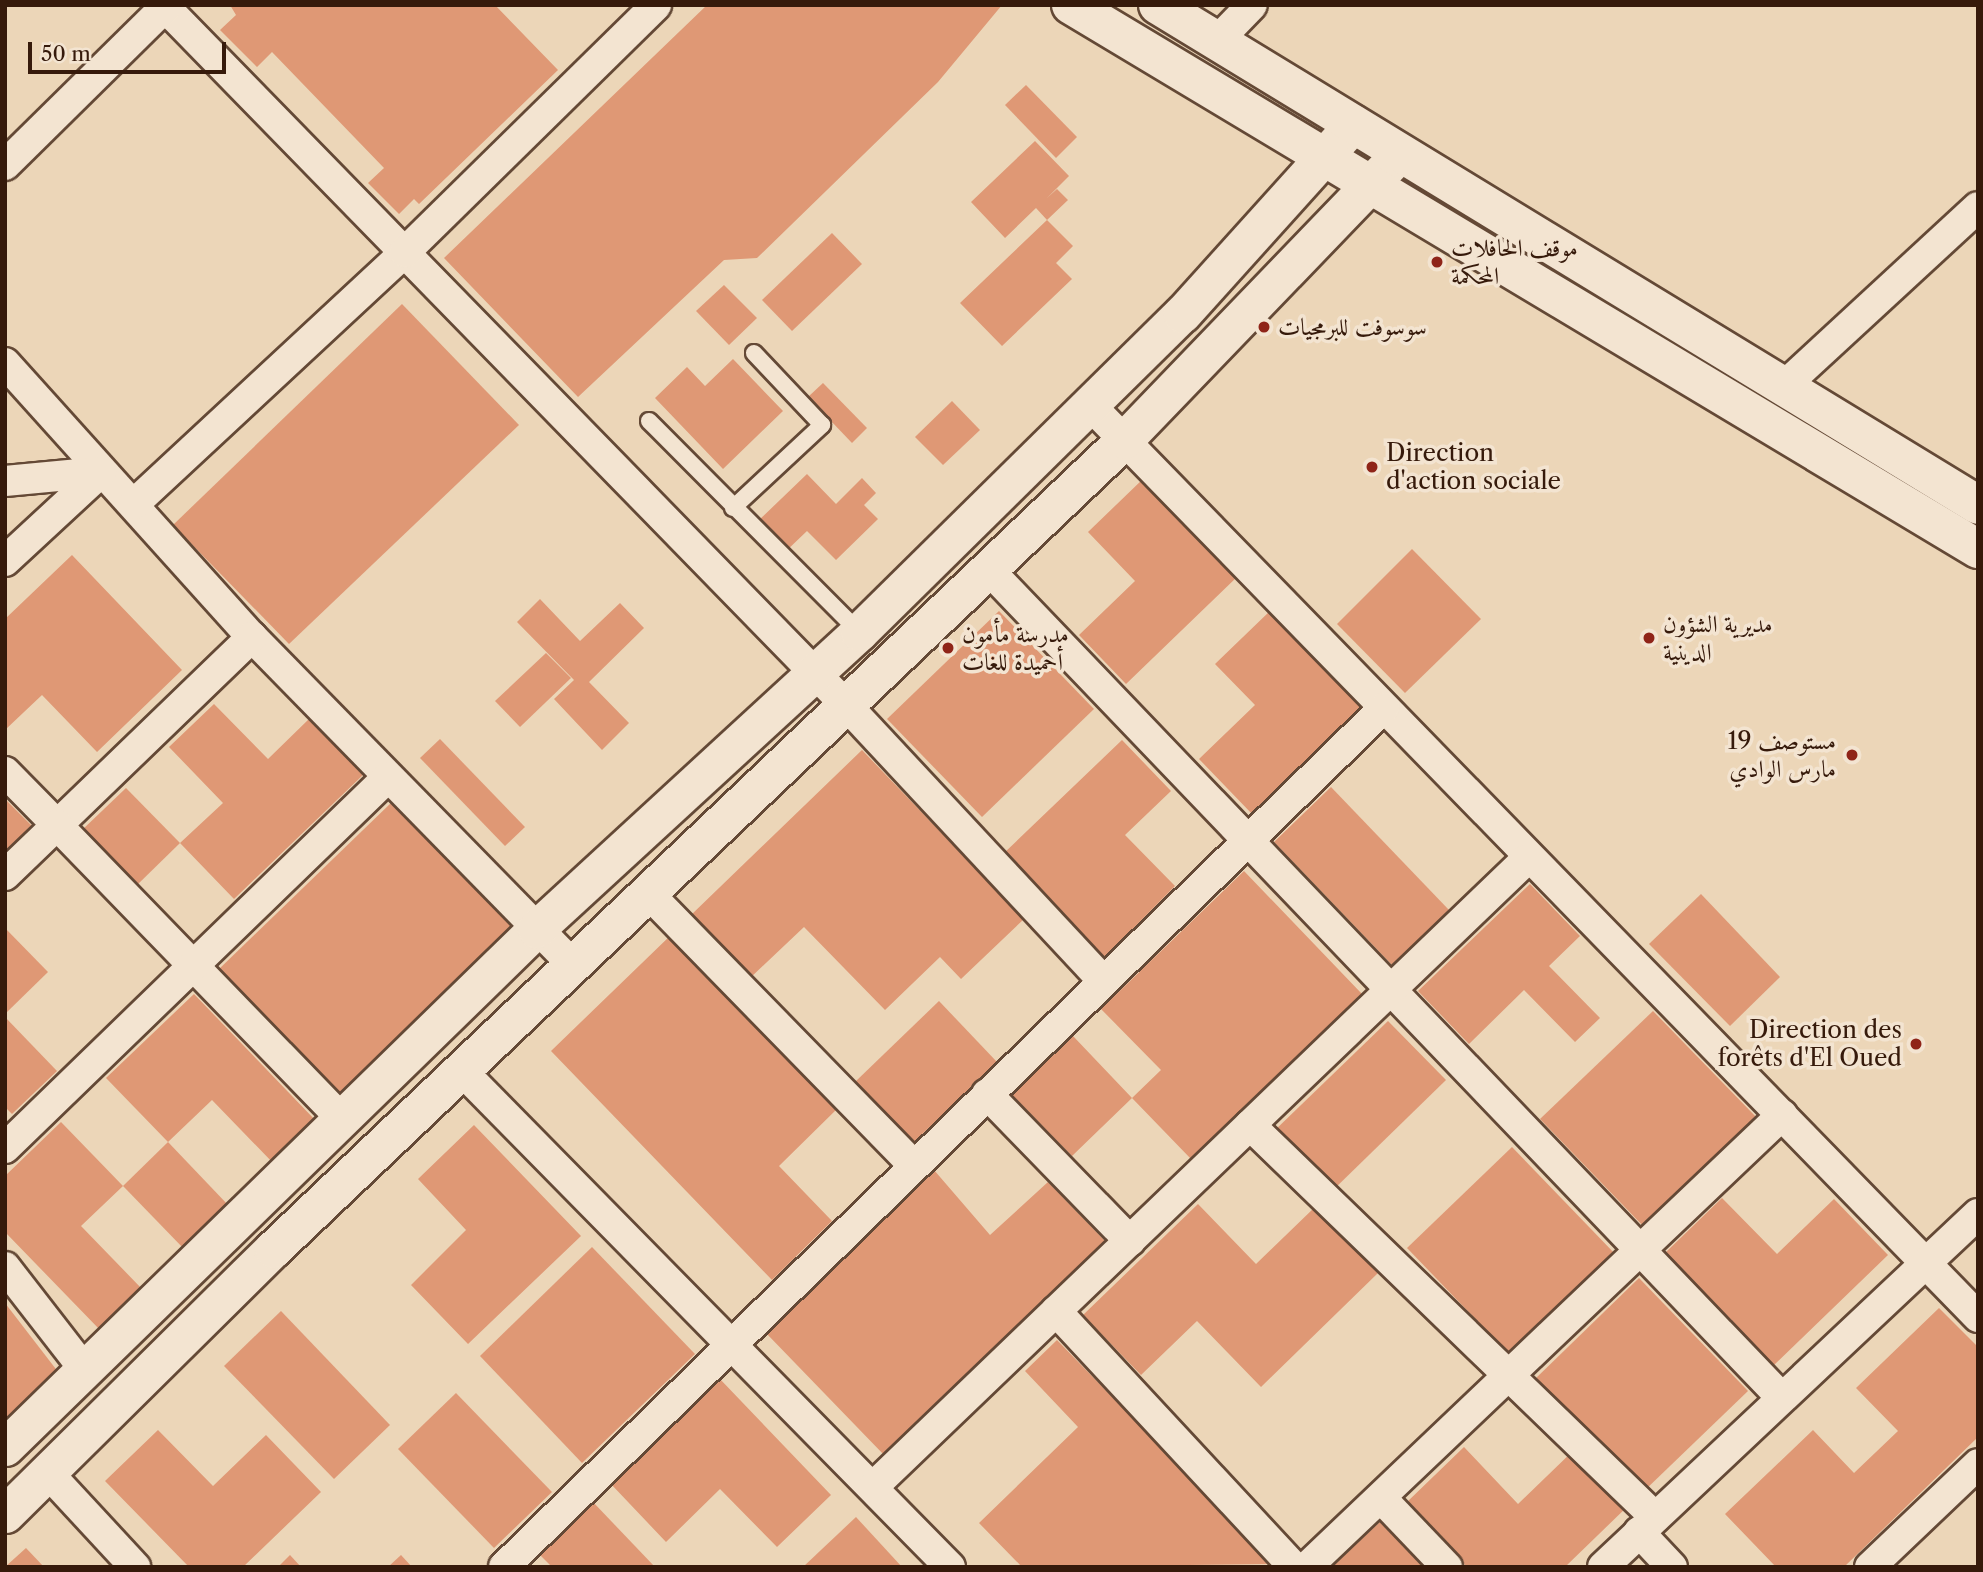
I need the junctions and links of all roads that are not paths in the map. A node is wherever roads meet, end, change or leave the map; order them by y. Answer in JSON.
{"nodes":[{"id":1,"x":656,"y":5,"type":"edge"},
{"id":2,"x":1071,"y":5,"type":"edge"},
{"id":3,"x":1158,"y":5,"type":"edge"},
{"id":4,"x":1252,"y":5,"type":"edge"},
{"id":5,"x":165,"y":6,"type":"edge"},
{"id":6,"x":1219,"y":39,"type":"junction"},
{"id":7,"x":1353,"y":124,"type":"junction"},
{"id":8,"x":1400,"y":153,"type":"junction"},
{"id":9,"x":1326,"y":160,"type":"junction"},
{"id":10,"x":5,"y":165,"type":"edge"},
{"id":11,"x":1374,"y":184,"type":"junction"},
{"id":12,"x":1978,"y":207,"type":"edge"},
{"id":13,"x":405,"y":252,"type":"junction"},
{"id":14,"x":754,"y":353,"type":"dead end"},
{"id":15,"x":5,"y":363,"type":"edge"},
{"id":16,"x":1783,"y":387,"type":"junction"},
{"id":17,"x":1090,"y":405,"type":"junction"},
{"id":18,"x":649,"y":421,"type":"dead end"},
{"id":19,"x":1124,"y":440,"type":"junction"},
{"id":20,"x":101,"y":472,"type":"junction"},
{"id":21,"x":5,"y":481,"type":"edge"},
{"id":22,"x":134,"y":504,"type":"junction"},
{"id":23,"x":1978,"y":505,"type":"edge"},
{"id":24,"x":733,"y":508,"type":"junction"},
{"id":25,"x":1978,"y":550,"type":"edge"},
{"id":26,"x":5,"y":561,"type":"edge"},
{"id":27,"x":989,"y":570,"type":"junction"},
{"id":28,"x":859,"y":632,"type":"junction"},
{"id":29,"x":252,"y":636,"type":"junction"},
{"id":30,"x":816,"y":674,"type":"junction"},
{"id":31,"x":847,"y":706,"type":"junction"},
{"id":32,"x":1384,"y":708,"type":"junction"},
{"id":33,"x":5,"y":772,"type":"edge"},
{"id":34,"x":388,"y":777,"type":"junction"},
{"id":35,"x":57,"y":825,"type":"junction"},
{"id":36,"x":1247,"y":842,"type":"junction"},
{"id":37,"x":1526,"y":860,"type":"junction"},
{"id":38,"x":5,"y":875,"type":"edge"},
{"id":39,"x":648,"y":893,"type":"junction"},
{"id":40,"x":536,"y":929,"type":"junction"},
{"id":41,"x":572,"y":964,"type":"junction"},
{"id":42,"x":190,"y":966,"type":"junction"},
{"id":43,"x":1104,"y":981,"type":"junction"},
{"id":44,"x":1390,"y":991,"type":"junction"},
{"id":45,"x":464,"y":1073,"type":"junction"},
{"id":46,"x":987,"y":1094,"type":"junction"},
{"id":47,"x":1782,"y":1115,"type":"junction"},
{"id":48,"x":342,"y":1119,"type":"junction"},
{"id":49,"x":1250,"y":1125,"type":"junction"},
{"id":50,"x":5,"y":1147,"type":"edge"},
{"id":51,"x":914,"y":1166,"type":"junction"},
{"id":52,"x":1978,"y":1214,"type":"edge"},
{"id":53,"x":1130,"y":1241,"type":"junction"},
{"id":54,"x":1641,"y":1250,"type":"junction"},
{"id":55,"x":1926,"y":1263,"type":"junction"},
{"id":56,"x":5,"y":1267,"type":"edge"},
{"id":57,"x":1056,"y":1311,"type":"junction"},
{"id":58,"x":1978,"y":1317,"type":"edge"},
{"id":59,"x":731,"y":1342,"type":"junction"},
{"id":60,"x":85,"y":1370,"type":"junction"},
{"id":61,"x":1513,"y":1373,"type":"junction"},
{"id":62,"x":1782,"y":1397,"type":"junction"},
{"id":63,"x":5,"y":1447,"type":"edge"},
{"id":64,"x":1978,"y":1464,"type":"edge"},
{"id":65,"x":49,"y":1475,"type":"junction"},
{"id":66,"x":873,"y":1487,"type":"junction"},
{"id":67,"x":1382,"y":1499,"type":"junction"},
{"id":68,"x":5,"y":1514,"type":"edge"},
{"id":69,"x":1647,"y":1525,"type":"junction"},
{"id":70,"x":135,"y":1567,"type":"edge"},
{"id":71,"x":504,"y":1567,"type":"edge"},
{"id":72,"x":950,"y":1567,"type":"edge"},
{"id":73,"x":1294,"y":1567,"type":"edge"},
{"id":74,"x":1307,"y":1567,"type":"edge"},
{"id":75,"x":1447,"y":1567,"type":"edge"},
{"id":76,"x":1603,"y":1567,"type":"edge"},
{"id":77,"x":1672,"y":1567,"type":"edge"},
{"id":78,"x":1870,"y":1567,"type":"edge"}],
"edges":[{"from":1,"to":13,"type":"street"},
{"from":2,"to":9,"type":"main road"},
{"from":3,"to":6,"type":"main road"},
{"from":4,"to":6,"type":"street"},
{"from":5,"to":10,"type":"street"},
{"from":5,"to":13,"type":"street"},
{"from":6,"to":7,"type":"main road"},
{"from":7,"to":8,"type":"main road"},
{"from":7,"to":9,"type":"street"},
{"from":8,"to":11,"type":"street"},
{"from":8,"to":16,"type":"main road"},
{"from":9,"to":11,"type":"main road"},
{"from":9,"to":17,"type":"street"},
{"from":11,"to":19,"type":"street"},
{"from":11,"to":25,"type":"main road"},
{"from":12,"to":16,"type":"street"},
{"from":13,"to":22,"type":"street"},
{"from":13,"to":30,"type":"street"},
{"from":14,"to":24,"type":"lane"},
{"from":15,"to":20,"type":"street"},
{"from":16,"to":23,"type":"main road"},
{"from":17,"to":19,"type":"street"},
{"from":17,"to":28,"type":"street"},
{"from":18,"to":24,"type":"lane"},
{"from":19,"to":27,"type":"street"},
{"from":19,"to":32,"type":"street"},
{"from":20,"to":21,"type":"street"},
{"from":20,"to":22,"type":"street"},
{"from":20,"to":26,"type":"street"},
{"from":22,"to":29,"type":"street"},
{"from":24,"to":28,"type":"lane"},
{"from":27,"to":31,"type":"street"},
{"from":27,"to":36,"type":"street"},
{"from":28,"to":30,"type":"street"},
{"from":29,"to":34,"type":"street"},
{"from":29,"to":35,"type":"street"},
{"from":30,"to":31,"type":"street"},
{"from":30,"to":40,"type":"street"},
{"from":31,"to":39,"type":"street"},
{"from":31,"to":43,"type":"street"},
{"from":32,"to":36,"type":"street"},
{"from":32,"to":37,"type":"street"},
{"from":33,"to":35,"type":"street"},
{"from":34,"to":40,"type":"street"},
{"from":34,"to":42,"type":"street"},
{"from":35,"to":38,"type":"street"},
{"from":35,"to":42,"type":"street"},
{"from":36,"to":43,"type":"street"},
{"from":36,"to":44,"type":"street"},
{"from":37,"to":44,"type":"street"},
{"from":37,"to":47,"type":"street"},
{"from":39,"to":41,"type":"street"},
{"from":39,"to":51,"type":"street"},
{"from":40,"to":41,"type":"street"},
{"from":40,"to":48,"type":"street"},
{"from":41,"to":45,"type":"street"},
{"from":42,"to":48,"type":"street"},
{"from":42,"to":50,"type":"street"},
{"from":43,"to":46,"type":"street"},
{"from":44,"to":49,"type":"street"},
{"from":44,"to":54,"type":"street"},
{"from":45,"to":59,"type":"street"},
{"from":45,"to":65,"type":"street"},
{"from":46,"to":51,"type":"street"},
{"from":46,"to":53,"type":"street"},
{"from":47,"to":54,"type":"street"},
{"from":47,"to":55,"type":"street"},
{"from":48,"to":60,"type":"street"},
{"from":49,"to":53,"type":"street"},
{"from":49,"to":61,"type":"street"},
{"from":51,"to":59,"type":"street"},
{"from":52,"to":55,"type":"street"},
{"from":53,"to":57,"type":"street"},
{"from":54,"to":61,"type":"street"},
{"from":54,"to":62,"type":"street"},
{"from":55,"to":58,"type":"street"},
{"from":55,"to":62,"type":"street"},
{"from":56,"to":60,"type":"street"},
{"from":57,"to":66,"type":"street"},
{"from":57,"to":73,"type":"street"},
{"from":59,"to":66,"type":"street"},
{"from":59,"to":71,"type":"street"},
{"from":60,"to":63,"type":"street"},
{"from":61,"to":67,"type":"street"},
{"from":61,"to":69,"type":"street"},
{"from":62,"to":69,"type":"street"},
{"from":64,"to":78,"type":"street"},
{"from":65,"to":68,"type":"street"},
{"from":65,"to":70,"type":"street"},
{"from":66,"to":72,"type":"street"},
{"from":67,"to":74,"type":"street"},
{"from":67,"to":75,"type":"street"},
{"from":69,"to":76,"type":"street"},
{"from":69,"to":77,"type":"street"}]}
